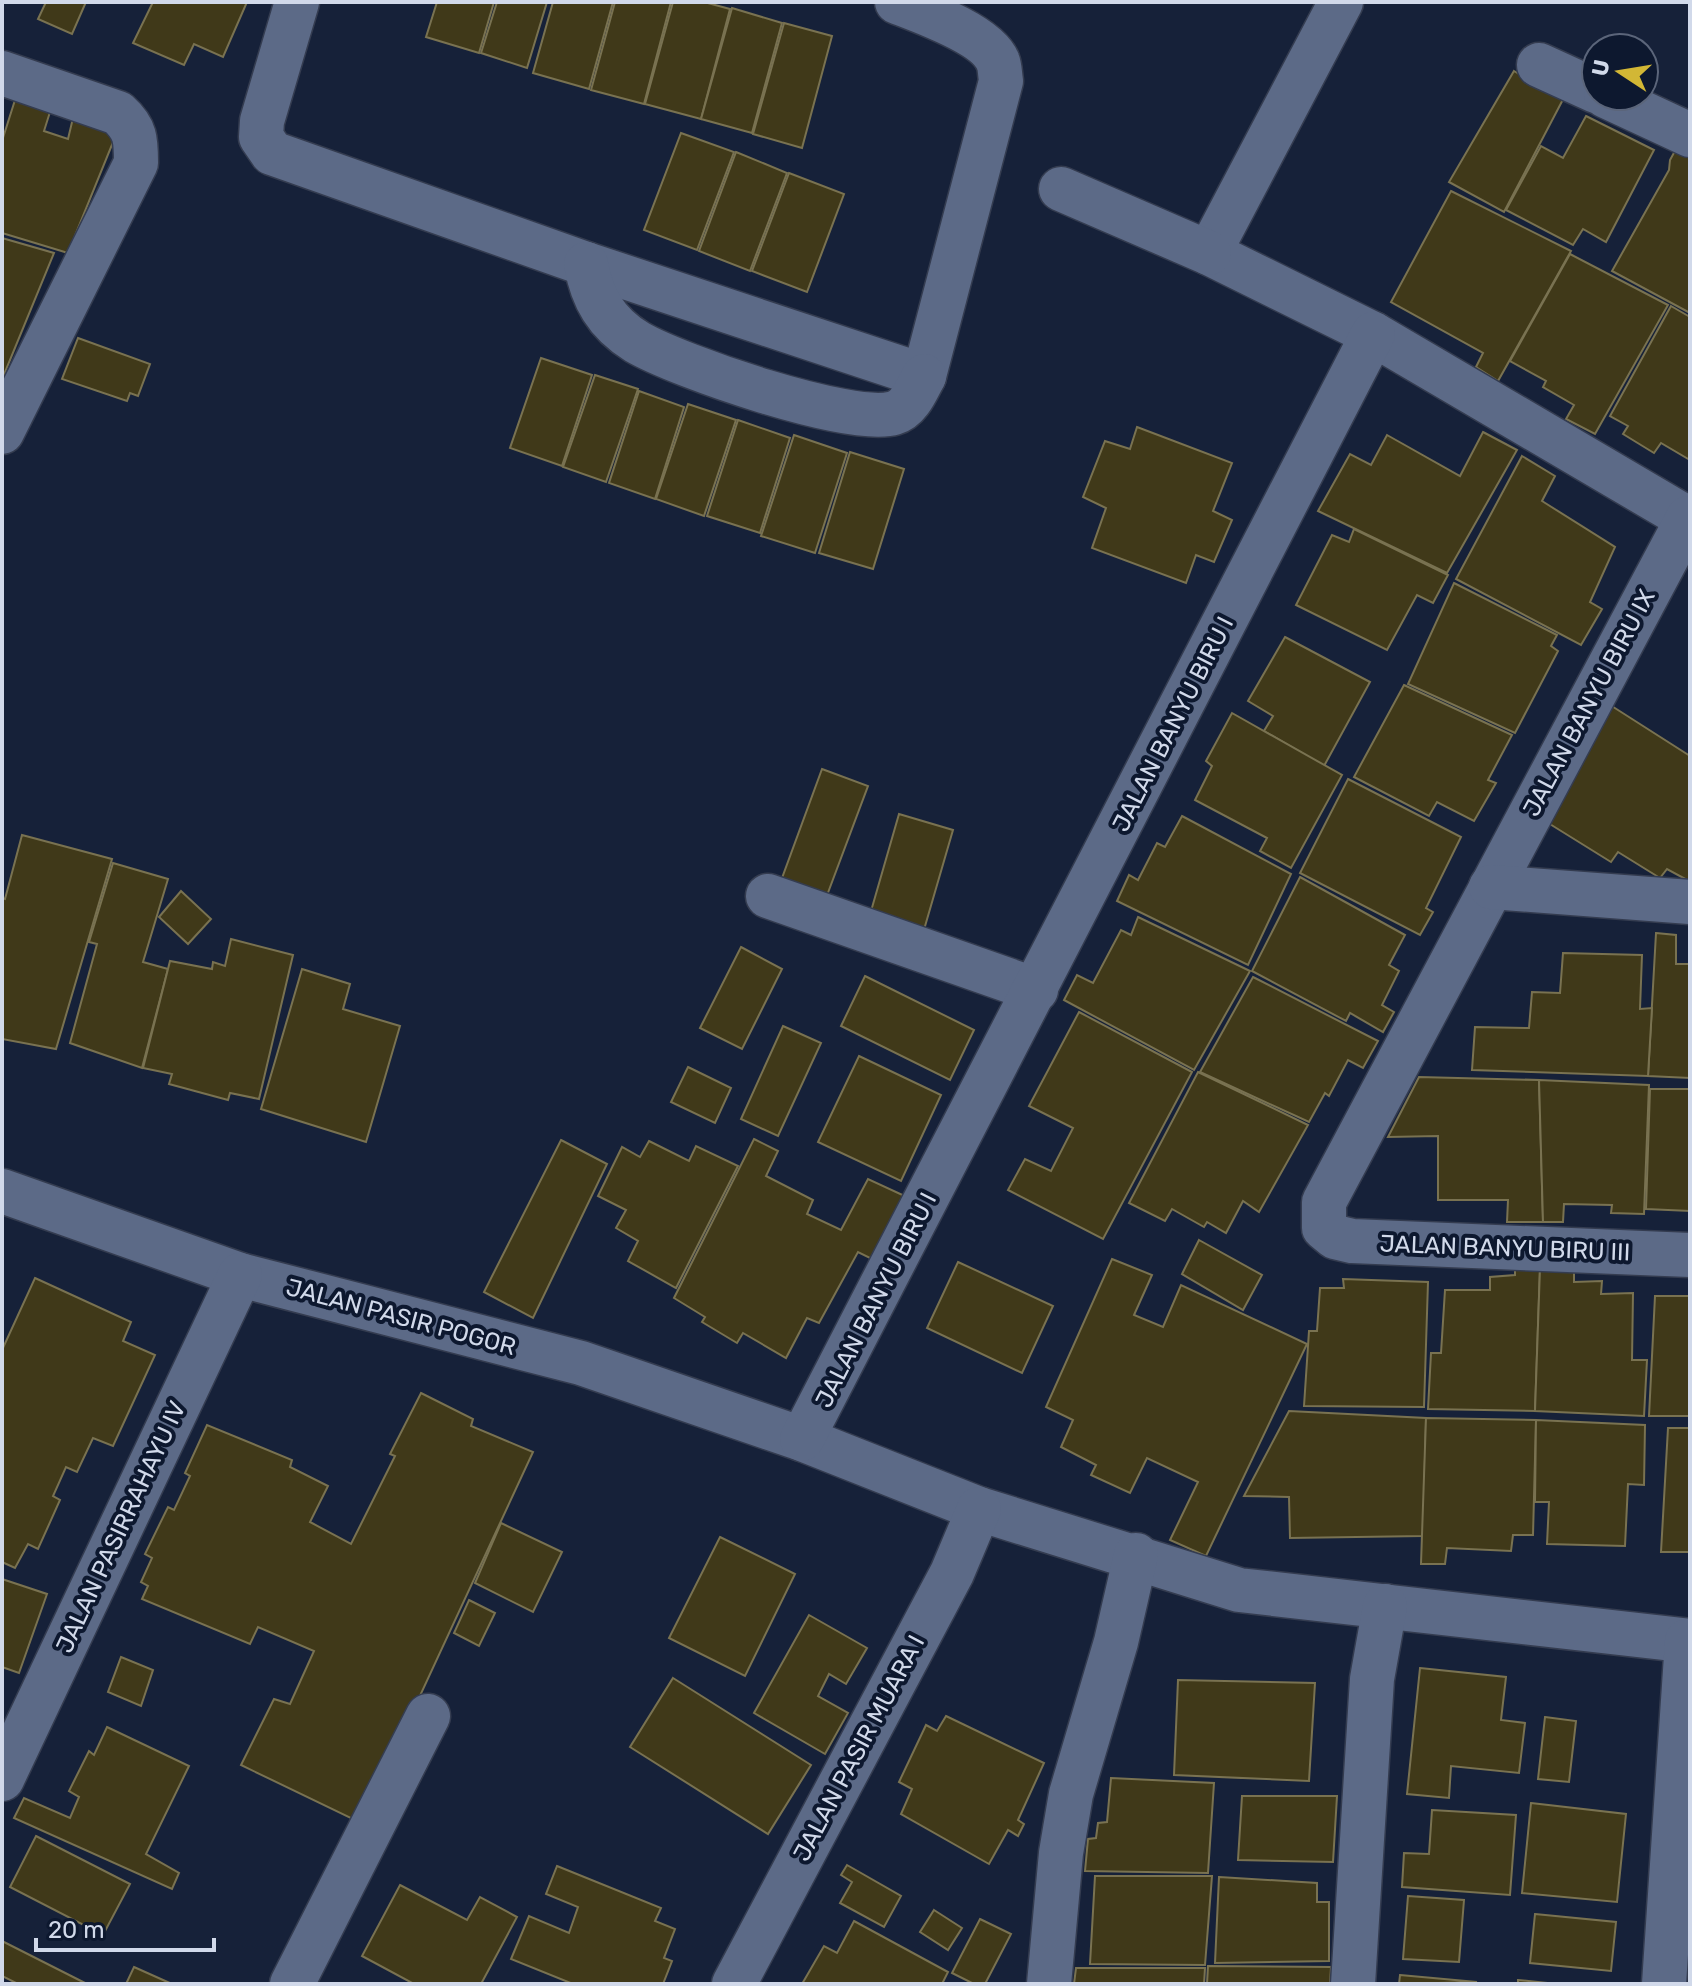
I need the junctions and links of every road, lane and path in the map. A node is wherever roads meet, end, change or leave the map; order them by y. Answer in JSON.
{"nodes":[{"id":1,"x":297,"y":2,"type":"edge"},
{"id":2,"x":897,"y":2,"type":"edge"},
{"id":3,"x":1341,"y":2,"type":"edge"},
{"id":4,"x":945,"y":10,"type":"edge"},
{"id":5,"x":1539,"y":65,"type":"dead end"},
{"id":6,"x":2,"y":73,"type":"edge"},
{"id":7,"x":1580,"y":84,"type":"edge"},
{"id":8,"x":1640,"y":112,"type":"edge"},
{"id":9,"x":1690,"y":135,"type":"edge"},
{"id":10,"x":1061,"y":189,"type":"dead end"},
{"id":11,"x":1209,"y":253,"type":"junction"},
{"id":12,"x":586,"y":264,"type":"junction"},
{"id":13,"x":1373,"y":334,"type":"junction"},
{"id":14,"x":924,"y":376,"type":"junction"},
{"id":15,"x":4,"y":421,"type":"edge"},
{"id":16,"x":1689,"y":519,"type":"edge"},
{"id":17,"x":1491,"y":887,"type":"junction"},
{"id":18,"x":768,"y":896,"type":"dead end"},
{"id":19,"x":1690,"y":902,"type":"edge"},
{"id":20,"x":1036,"y":990,"type":"junction"},
{"id":21,"x":2,"y":1191,"type":"edge"},
{"id":22,"x":1324,"y":1228,"type":"joint"},
{"id":23,"x":1690,"y":1255,"type":"edge"},
{"id":24,"x":240,"y":1275,"type":"junction"},
{"id":25,"x":802,"y":1439,"type":"junction"},
{"id":26,"x":979,"y":1509,"type":"junction"},
{"id":27,"x":1136,"y":1555,"type":"junction"},
{"id":28,"x":1385,"y":1606,"type":"junction"},
{"id":29,"x":1688,"y":1641,"type":"edge"},
{"id":30,"x":428,"y":1716,"type":"dead end"},
{"id":31,"x":2,"y":1779,"type":"edge"},
{"id":32,"x":292,"y":1984,"type":"edge"},
{"id":33,"x":734,"y":1984,"type":"edge"},
{"id":34,"x":1049,"y":1984,"type":"edge"},
{"id":35,"x":1353,"y":1984,"type":"edge"},
{"id":36,"x":1664,"y":1984,"type":"edge"}],
"edges":[{"from":1,"to":12,"type":"street"},
{"from":2,"to":4,"type":"street"},
{"from":3,"to":11,"type":"street"},
{"from":4,"to":14,"type":"street"},
{"from":5,"to":7,"type":"street"},
{"from":6,"to":15,"type":"street"},
{"from":8,"to":9,"type":"street"},
{"from":10,"to":11,"type":"street"},
{"from":11,"to":13,"type":"street"},
{"from":12,"to":14,"type":"street"},
{"from":12,"to":14,"type":"street"},
{"from":13,"to":16,"type":"street"},
{"from":13,"to":20,"type":"street","name":"JALAN BANYU BIRU I"},
{"from":16,"to":17,"type":"street","name":"JALAN BANYU BIRU IX"},
{"from":17,"to":19,"type":"street"},
{"from":17,"to":22,"type":"street","name":"JALAN BANYU BIRU IX"},
{"from":18,"to":20,"type":"street"},
{"from":20,"to":25,"type":"street","name":"JALAN BANYU BIRU I"},
{"from":21,"to":24,"type":"street","name":"JALAN PASIR POGOR"},
{"from":22,"to":23,"type":"street","name":"JALAN BANYU BIRU III"},
{"from":24,"to":25,"type":"street","name":"JALAN PASIR POGOR"},
{"from":24,"to":31,"type":"street","name":"JALAN PASIRRAHAYU IV"},
{"from":25,"to":26,"type":"street","name":"JALAN PASIR POGOR"},
{"from":26,"to":27,"type":"street","name":"JALAN PASIR POGOR"},
{"from":26,"to":33,"type":"street","name":"JALAN PASIR MUARA I"},
{"from":27,"to":28,"type":"street","name":"JALAN PASIR POGOR"},
{"from":27,"to":34,"type":"street"},
{"from":28,"to":29,"type":"street","name":"JALAN PASIR POGOR"},
{"from":28,"to":35,"type":"street"},
{"from":29,"to":36,"type":"street"},
{"from":30,"to":32,"type":"street"}]}
